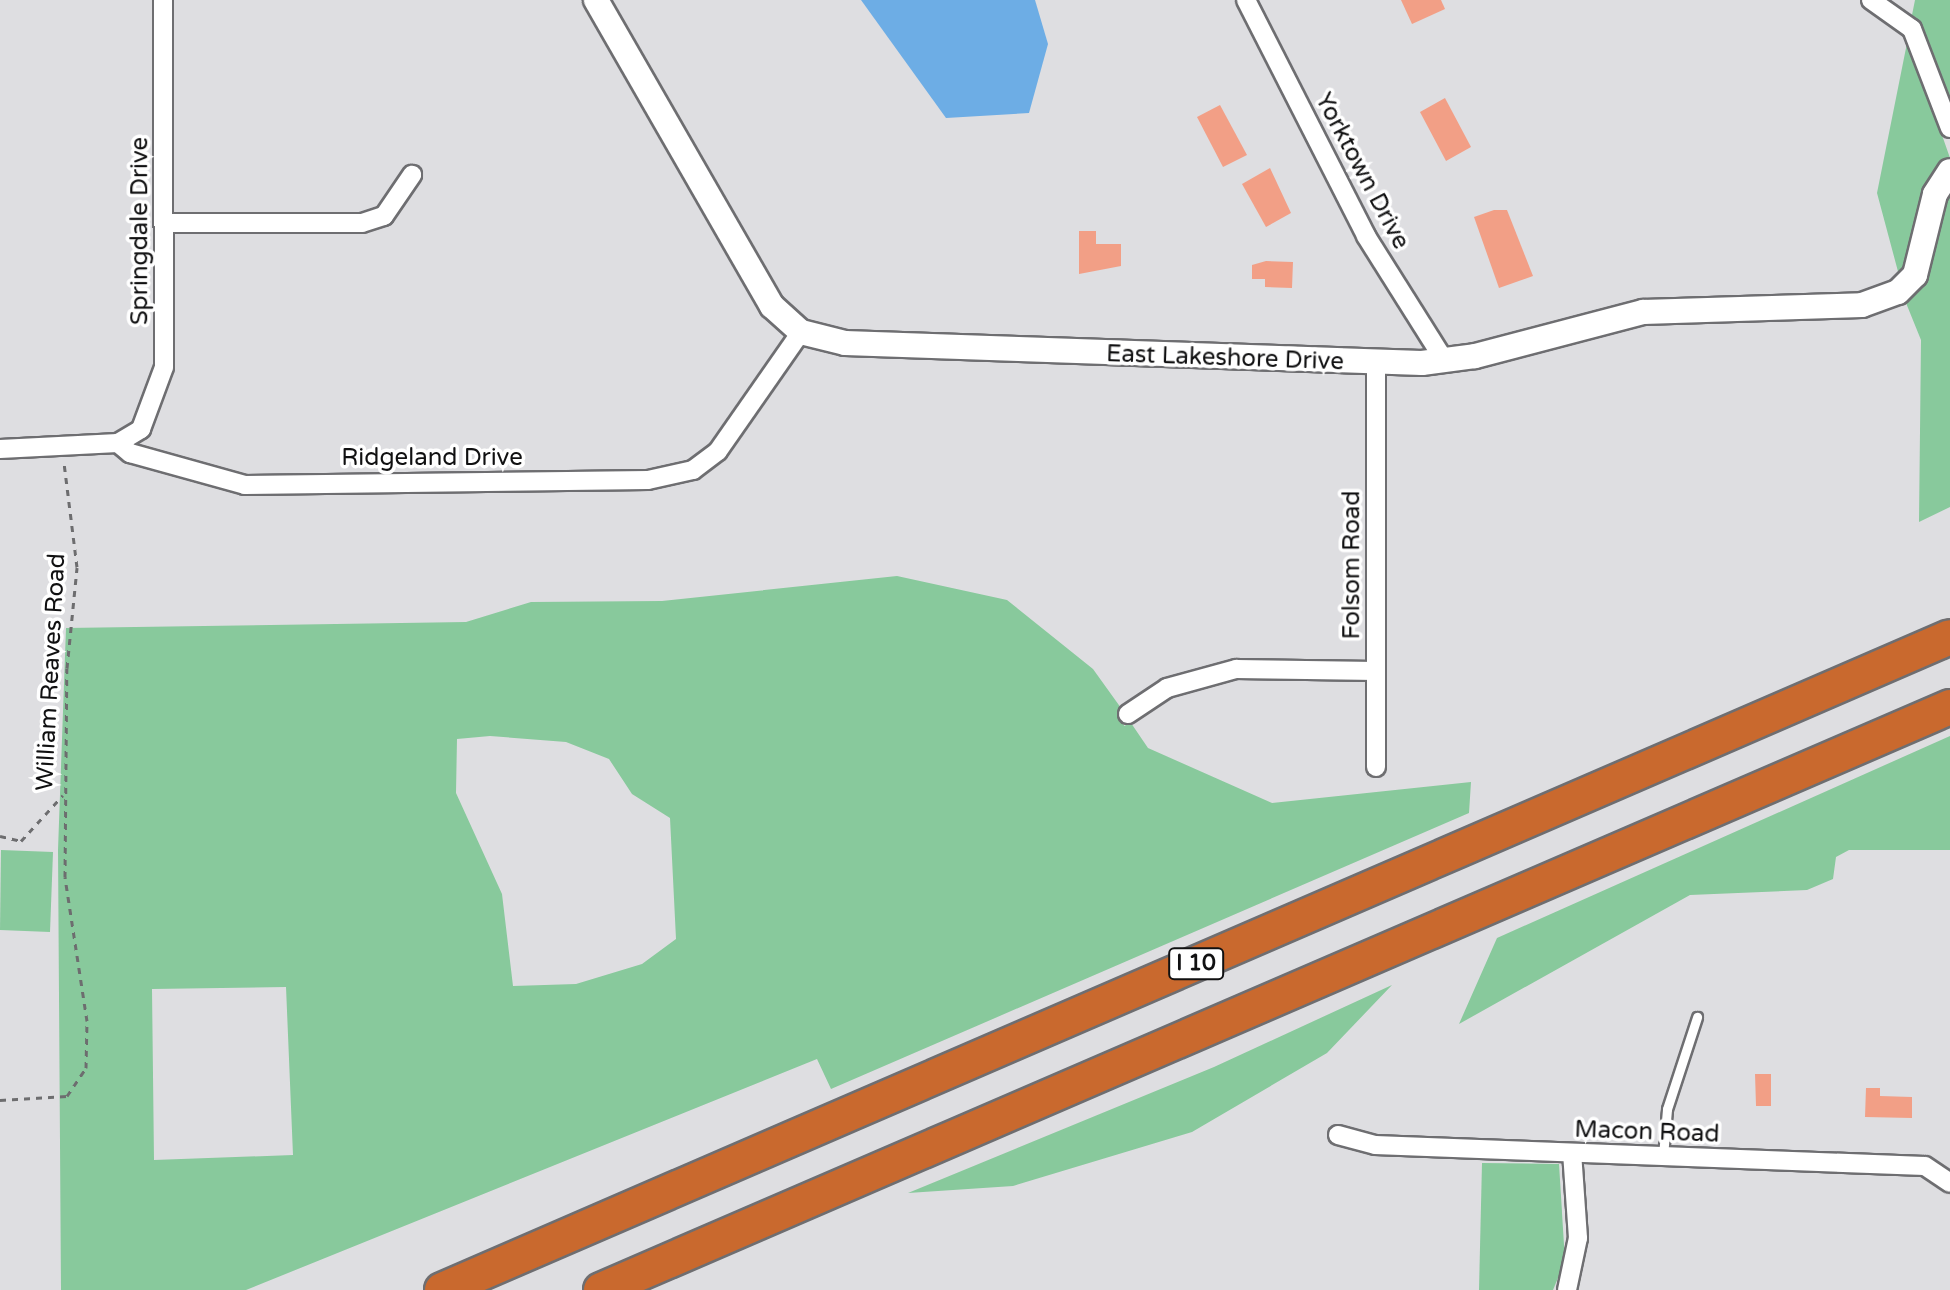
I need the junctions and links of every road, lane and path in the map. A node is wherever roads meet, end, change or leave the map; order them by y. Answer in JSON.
{"nodes":[{"id":1,"x":163,"y":0,"type":"edge"},
{"id":2,"x":596,"y":0,"type":"edge"},
{"id":3,"x":1246,"y":0,"type":"edge"},
{"id":4,"x":1871,"y":0,"type":"edge"},
{"id":5,"x":1950,"y":128,"type":"edge"},
{"id":6,"x":1950,"y":171,"type":"edge"},
{"id":7,"x":412,"y":175,"type":"dead end"},
{"id":8,"x":164,"y":223,"type":"junction"},
{"id":9,"x":801,"y":332,"type":"junction"},
{"id":10,"x":1444,"y":360,"type":"junction"},
{"id":11,"x":1376,"y":363,"type":"junction"},
{"id":12,"x":118,"y":443,"type":"junction"},
{"id":13,"x":63,"y":447,"type":"junction"},
{"id":14,"x":0,"y":449,"type":"edge"},
{"id":15,"x":1950,"y":637,"type":"edge"},
{"id":16,"x":1376,"y":671,"type":"junction"},
{"id":17,"x":1950,"y":707,"type":"edge"},
{"id":18,"x":1128,"y":714,"type":"dead end"},
{"id":19,"x":1376,"y":767,"type":"dead end"},
{"id":20,"x":63,"y":795,"type":"junction"},
{"id":21,"x":0,"y":836,"type":"edge"},
{"id":22,"x":1697,"y":1017,"type":"dead end"},
{"id":23,"x":0,"y":1100,"type":"edge"},
{"id":24,"x":1338,"y":1135,"type":"dead end"},
{"id":25,"x":1572,"y":1153,"type":"junction"},
{"id":26,"x":1663,"y":1156,"type":"junction"},
{"id":27,"x":1950,"y":1183,"type":"edge"},
{"id":28,"x":442,"y":1290,"type":"edge"},
{"id":29,"x":601,"y":1290,"type":"edge"},
{"id":30,"x":1567,"y":1290,"type":"edge"}],
"edges":[{"from":1,"to":8,"type":"street","name":"Springdale Drive"},
{"from":2,"to":9,"type":"street","name":"East Lakeshore Drive"},
{"from":3,"to":10,"type":"street","name":"Yorktown Drive"},
{"from":4,"to":5,"type":"street"},
{"from":6,"to":10,"type":"street","name":"East Lakeshore Drive"},
{"from":7,"to":8,"type":"street"},
{"from":8,"to":12,"type":"street","name":"Springdale Drive"},
{"from":9,"to":11,"type":"street","name":"East Lakeshore Drive"},
{"from":9,"to":12,"type":"street","name":"Ridgeland Drive"},
{"from":10,"to":11,"type":"street","name":"East Lakeshore Drive"},
{"from":11,"to":16,"type":"street","name":"Folsom Road"},
{"from":12,"to":13,"type":"street","name":"Ridgeland Drive"},
{"from":13,"to":14,"type":"street","name":"Ridgeland Drive"},
{"from":13,"to":20,"type":"path","name":"William Reaves Road"},
{"from":15,"to":28,"type":"highway","number":"I 10"},
{"from":16,"to":18,"type":"street"},
{"from":16,"to":19,"type":"street","name":"Folsom Road"},
{"from":17,"to":29,"type":"highway","number":"I 10"},
{"from":20,"to":21,"type":"path"},
{"from":20,"to":23,"type":"path","name":"William Reaves Road"},
{"from":22,"to":26,"type":"lane"},
{"from":24,"to":25,"type":"street","name":"Macon Road"},
{"from":25,"to":26,"type":"street","name":"Macon Road"},
{"from":25,"to":30,"type":"street"},
{"from":26,"to":27,"type":"street","name":"Macon Road"}]}
